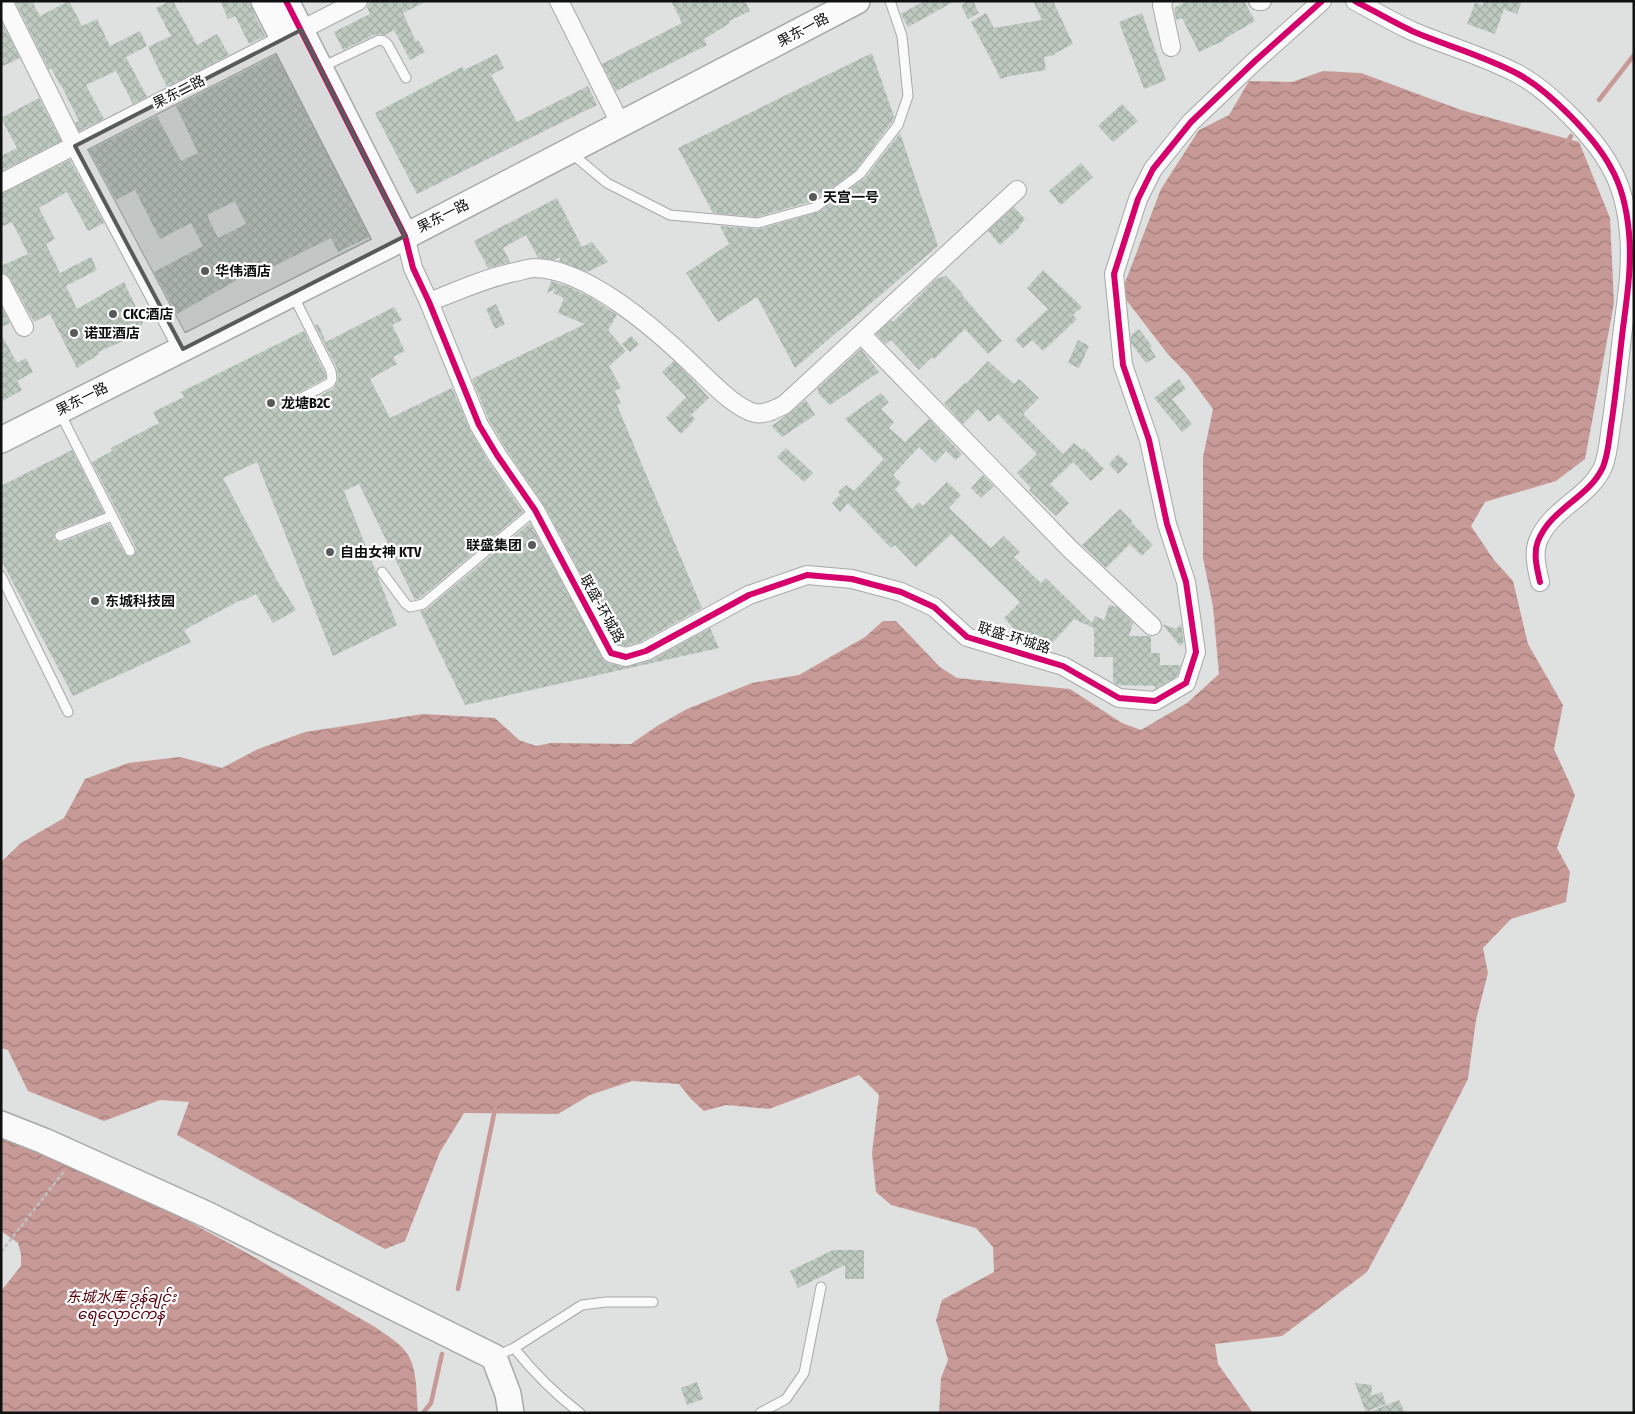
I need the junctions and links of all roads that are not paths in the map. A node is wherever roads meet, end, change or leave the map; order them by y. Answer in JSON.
{"nodes":[{"id":1,"x":4,"y":1,"type":"edge"},
{"id":2,"x":264,"y":1,"type":"edge"},
{"id":3,"x":286,"y":1,"type":"edge"},
{"id":4,"x":358,"y":1,"type":"edge"},
{"id":5,"x":559,"y":1,"type":"edge"},
{"id":6,"x":857,"y":1,"type":"edge"},
{"id":7,"x":890,"y":1,"type":"edge"},
{"id":8,"x":1164,"y":1,"type":"edge"},
{"id":9,"x":1322,"y":1,"type":"edge"},
{"id":10,"x":1355,"y":1,"type":"edge"},
{"id":11,"x":829,"y":8,"type":"edge"},
{"id":12,"x":292,"y":35,"type":"junction"},
{"id":13,"x":1171,"y":46,"type":"dead end"},
{"id":14,"x":320,"y":68,"type":"junction"},
{"id":15,"x":406,"y":78,"type":"dead end"},
{"id":16,"x":338,"y":125,"type":"junction"},
{"id":17,"x":621,"y":125,"type":"junction"},
{"id":18,"x":75,"y":146,"type":"junction"},
{"id":19,"x":569,"y":152,"type":"junction"},
{"id":20,"x":1,"y":183,"type":"edge"},
{"id":21,"x":1017,"y":190,"type":"dead end"},
{"id":22,"x":397,"y":240,"type":"junction"},
{"id":23,"x":1,"y":283,"type":"edge"},
{"id":24,"x":292,"y":293,"type":"junction"},
{"id":25,"x":429,"y":302,"type":"junction"},
{"id":26,"x":24,"y":327,"type":"dead end"},
{"id":27,"x":862,"y":335,"type":"junction"},
{"id":28,"x":183,"y":349,"type":"junction"},
{"id":29,"x":288,"y":405,"type":"dead end"},
{"id":30,"x":59,"y":411,"type":"junction"},
{"id":31,"x":1,"y":440,"type":"edge"},
{"id":32,"x":535,"y":510,"type":"junction"},
{"id":33,"x":112,"y":516,"type":"junction"},
{"id":34,"x":60,"y":536,"type":"dead end"},
{"id":35,"x":130,"y":551,"type":"dead end"},
{"id":36,"x":382,"y":572,"type":"dead end"},
{"id":37,"x":1,"y":576,"type":"edge"},
{"id":38,"x":1540,"y":582,"type":"dead end"},
{"id":39,"x":1152,"y":626,"type":"dead end"},
{"id":40,"x":68,"y":712,"type":"dead end"},
{"id":41,"x":1,"y":1124,"type":"edge"},
{"id":42,"x":821,"y":1287,"type":"dead end"},
{"id":43,"x":654,"y":1302,"type":"dead end"},
{"id":44,"x":504,"y":1352,"type":"junction"},
{"id":45,"x":511,"y":1413,"type":"edge"},
{"id":46,"x":580,"y":1413,"type":"edge"},
{"id":47,"x":760,"y":1413,"type":"edge"}],
"edges":[{"from":1,"to":18,"type":"street"},
{"from":2,"to":12,"type":"street"},
{"from":3,"to":12,"type":"street"},
{"from":4,"to":12,"type":"street","name":"果东二路"},
{"from":5,"to":17,"type":"street"},
{"from":6,"to":11,"type":"street","name":"果东一路"},
{"from":7,"to":19,"type":"lane"},
{"from":8,"to":13,"type":"street"},
{"from":9,"to":32,"type":"street","name":"联盛-环城路"},
{"from":10,"to":38,"type":"street"},
{"from":11,"to":17,"type":"street","name":"果东一路"},
{"from":12,"to":14,"type":"street"},
{"from":12,"to":16,"type":"street"},
{"from":12,"to":18,"type":"street","name":"果东二路"},
{"from":14,"to":15,"type":"lane"},
{"from":14,"to":16,"type":"street"},
{"from":16,"to":22,"type":"street"},
{"from":17,"to":19,"type":"street","name":"果东一路"},
{"from":18,"to":20,"type":"street","name":"果东二路"},
{"from":18,"to":28,"type":"street"},
{"from":19,"to":22,"type":"street","name":"果东一路"},
{"from":21,"to":27,"type":"street"},
{"from":22,"to":24,"type":"street","name":"果东一路"},
{"from":22,"to":25,"type":"street","name":"联盛-环城路"},
{"from":23,"to":26,"type":"street"},
{"from":24,"to":28,"type":"street","name":"果东一路"},
{"from":24,"to":29,"type":"lane"},
{"from":25,"to":27,"type":"street"},
{"from":25,"to":32,"type":"street","name":"联盛-环城路"},
{"from":27,"to":39,"type":"street"},
{"from":28,"to":30,"type":"street","name":"果东一路"},
{"from":30,"to":31,"type":"street","name":"果东一路"},
{"from":30,"to":33,"type":"lane"},
{"from":32,"to":36,"type":"lane"},
{"from":33,"to":34,"type":"lane"},
{"from":33,"to":35,"type":"lane"},
{"from":37,"to":40,"type":"lane"},
{"from":41,"to":44,"type":"street"},
{"from":42,"to":47,"type":"lane"},
{"from":43,"to":44,"type":"lane"},
{"from":44,"to":45,"type":"street"},
{"from":44,"to":46,"type":"lane"}]}
